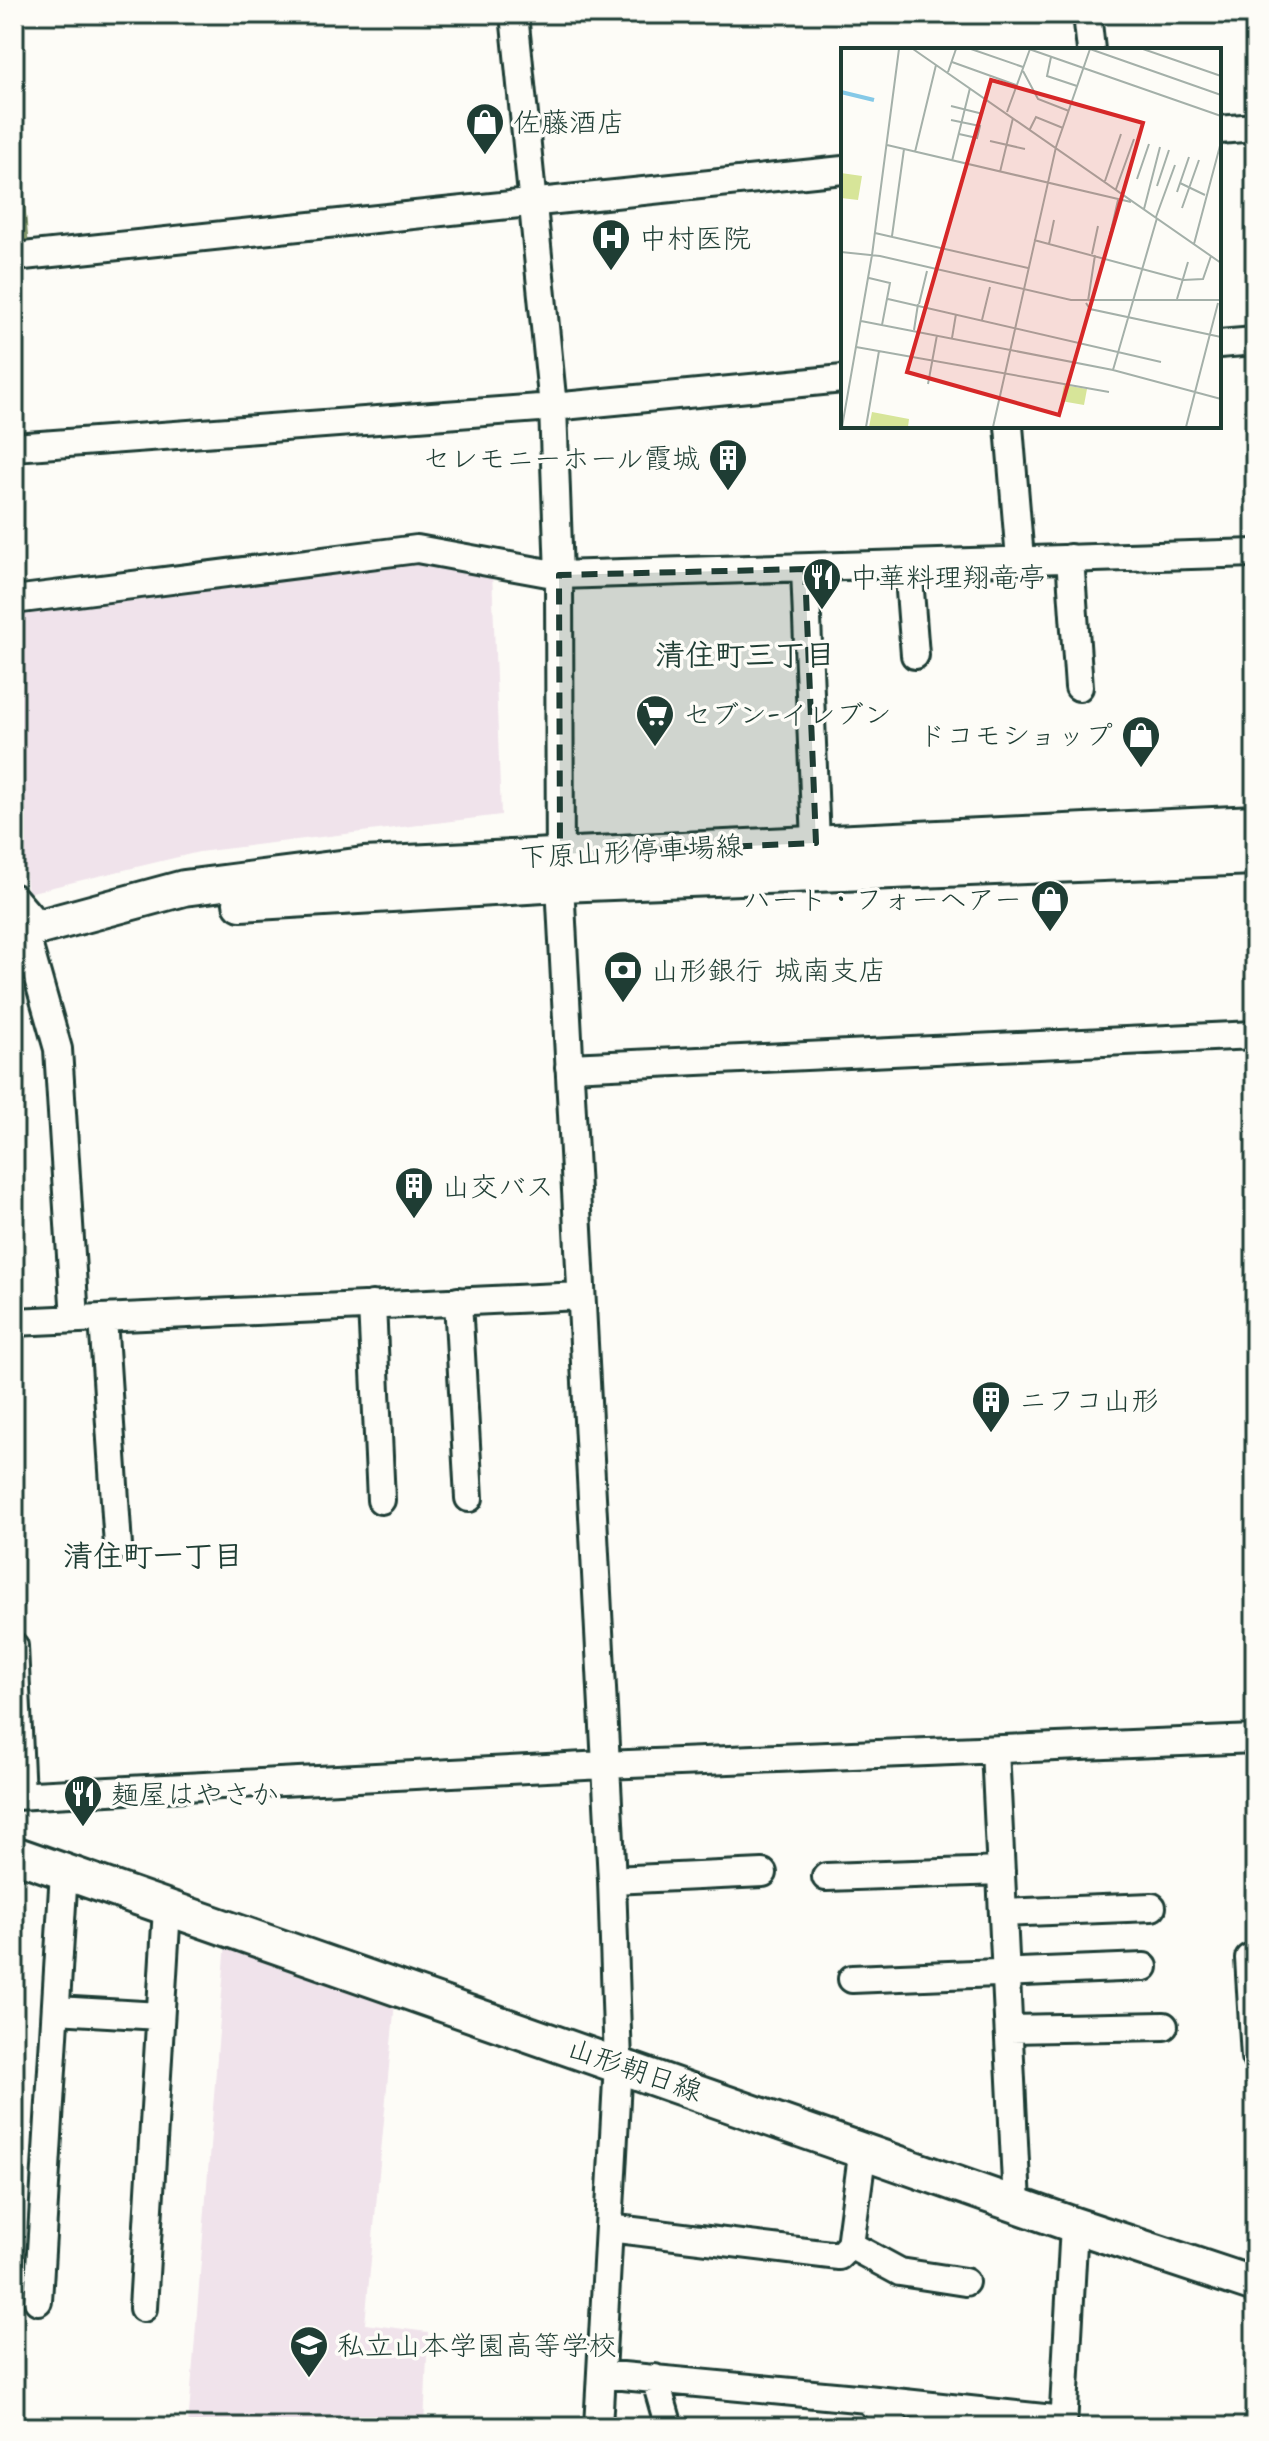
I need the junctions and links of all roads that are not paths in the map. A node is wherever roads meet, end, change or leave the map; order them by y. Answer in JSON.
{"nodes":[{"id":1,"x":514,"y":14,"type":"edge"},
{"id":2,"x":1087,"y":14,"type":"edge"},
{"id":3,"x":1091,"y":48,"type":"edge"},
{"id":4,"x":1255,"y":127,"type":"edge"},
{"id":5,"x":1221,"y":130,"type":"edge"},
{"id":6,"x":841,"y":170,"type":"edge"},
{"id":7,"x":535,"y":202,"type":"junction"},
{"id":8,"x":14,"y":257,"type":"edge"},
{"id":9,"x":1255,"y":341,"type":"edge"},
{"id":10,"x":1221,"y":344,"type":"edge"},
{"id":11,"x":841,"y":379,"type":"edge"},
{"id":12,"x":553,"y":407,"type":"junction"},
{"id":13,"x":1009,"y":428,"type":"edge"},
{"id":14,"x":14,"y":447,"type":"edge"},
{"id":15,"x":1255,"y":553,"type":"edge"},
{"id":16,"x":1070,"y":558,"type":"junction"},
{"id":17,"x":1020,"y":559,"type":"junction"},
{"id":18,"x":908,"y":565,"type":"junction"},
{"id":19,"x":805,"y":569,"type":"junction"},
{"id":20,"x":559,"y":575,"type":"junction"},
{"id":21,"x":14,"y":600,"type":"edge"},
{"id":22,"x":915,"y":655,"type":"dead end"},
{"id":23,"x":1079,"y":687,"type":"dead end"},
{"id":24,"x":1255,"y":823,"type":"edge"},
{"id":25,"x":816,"y":843,"type":"junction"},
{"id":26,"x":1255,"y":857,"type":"edge"},
{"id":27,"x":560,"y":869,"type":"junction"},
{"id":28,"x":14,"y":898,"type":"edge"},
{"id":29,"x":24,"y":942,"type":"edge"},
{"id":30,"x":1255,"y":1035,"type":"edge"},
{"id":31,"x":569,"y":1067,"type":"junction"},
{"id":32,"x":581,"y":1296,"type":"junction"},
{"id":33,"x":458,"y":1301,"type":"junction"},
{"id":34,"x":372,"y":1305,"type":"junction"},
{"id":35,"x":103,"y":1318,"type":"junction"},
{"id":36,"x":75,"y":1319,"type":"junction"},
{"id":37,"x":14,"y":1322,"type":"edge"},
{"id":38,"x":469,"y":1498,"type":"dead end"},
{"id":39,"x":381,"y":1500,"type":"dead end"},
{"id":40,"x":118,"y":1546,"type":"dead end"},
{"id":41,"x":14,"y":1646,"type":"edge"},
{"id":42,"x":1255,"y":1739,"type":"edge"},
{"id":43,"x":1255,"y":1746,"type":"edge"},
{"id":44,"x":995,"y":1750,"type":"junction"},
{"id":45,"x":604,"y":1765,"type":"junction"},
{"id":46,"x":17,"y":1796,"type":"edge"},
{"id":47,"x":14,"y":1854,"type":"edge"},
{"id":48,"x":64,"y":1871,"type":"junction"},
{"id":49,"x":1001,"y":1871,"type":"junction"},
{"id":50,"x":763,"y":1873,"type":"dead end"},
{"id":51,"x":826,"y":1877,"type":"dead end"},
{"id":52,"x":612,"y":1880,"type":"junction"},
{"id":53,"x":1152,"y":1907,"type":"dead end"},
{"id":54,"x":167,"y":1908,"type":"junction"},
{"id":55,"x":1003,"y":1913,"type":"junction"},
{"id":56,"x":1255,"y":1958,"type":"edge"},
{"id":57,"x":1144,"y":1967,"type":"dead end"},
{"id":58,"x":1006,"y":1973,"type":"junction"},
{"id":59,"x":852,"y":1979,"type":"dead end"},
{"id":60,"x":56,"y":2010,"type":"junction"},
{"id":61,"x":160,"y":2016,"type":"junction"},
{"id":62,"x":1164,"y":2026,"type":"dead end"},
{"id":63,"x":1009,"y":2029,"type":"junction"},
{"id":64,"x":1255,"y":2057,"type":"edge"},
{"id":65,"x":618,"y":2063,"type":"junction"},
{"id":66,"x":863,"y":2148,"type":"junction"},
{"id":67,"x":1017,"y":2204,"type":"junction"},
{"id":68,"x":1074,"y":2225,"type":"junction"},
{"id":69,"x":609,"y":2228,"type":"junction"},
{"id":70,"x":850,"y":2245,"type":"junction"},
{"id":71,"x":965,"y":2282,"type":"dead end"},
{"id":72,"x":1255,"y":2285,"type":"edge"},
{"id":73,"x":38,"y":2301,"type":"dead end"},
{"id":74,"x":143,"y":2308,"type":"dead end"},
{"id":75,"x":601,"y":2374,"type":"junction"},
{"id":76,"x":655,"y":2378,"type":"junction"},
{"id":77,"x":881,"y":2417,"type":"edge"},
{"id":78,"x":1063,"y":2423,"type":"edge"},
{"id":79,"x":598,"y":2427,"type":"edge"},
{"id":80,"x":669,"y":2427,"type":"edge"}],
"edges":[{"from":1,"to":7,"type":"street"},
{"from":2,"to":3,"type":"street"},
{"from":4,"to":5,"type":"street"},
{"from":6,"to":7,"type":"street"},
{"from":7,"to":8,"type":"street"},
{"from":7,"to":12,"type":"street"},
{"from":9,"to":10,"type":"street"},
{"from":11,"to":12,"type":"street"},
{"from":12,"to":14,"type":"street"},
{"from":12,"to":20,"type":"street"},
{"from":13,"to":17,"type":"street"},
{"from":15,"to":16,"type":"street"},
{"from":16,"to":17,"type":"street"},
{"from":16,"to":23,"type":"street"},
{"from":17,"to":18,"type":"street"},
{"from":18,"to":19,"type":"street"},
{"from":18,"to":22,"type":"street"},
{"from":19,"to":20,"type":"street"},
{"from":19,"to":25,"type":"street"},
{"from":20,"to":21,"type":"street"},
{"from":20,"to":27,"type":"street"},
{"from":24,"to":25,"type":"main road","name":"下原山形停車場線"},
{"from":25,"to":27,"type":"main road","name":"下原山形停車場線"},
{"from":26,"to":27,"type":"main road","name":"下原山形停車場線"},
{"from":27,"to":29,"type":"main road","name":"下原山形停車場線"},
{"from":27,"to":31,"type":"street"},
{"from":28,"to":29,"type":"street"},
{"from":29,"to":36,"type":"street"},
{"from":30,"to":31,"type":"street"},
{"from":31,"to":32,"type":"street"},
{"from":32,"to":33,"type":"street"},
{"from":32,"to":45,"type":"street"},
{"from":33,"to":34,"type":"street"},
{"from":33,"to":38,"type":"street"},
{"from":34,"to":35,"type":"street"},
{"from":34,"to":39,"type":"street"},
{"from":35,"to":36,"type":"street"},
{"from":35,"to":40,"type":"street"},
{"from":36,"to":37,"type":"street"},
{"from":41,"to":46,"type":"street"},
{"from":42,"to":43,"type":"street"},
{"from":42,"to":44,"type":"street"},
{"from":44,"to":45,"type":"street"},
{"from":44,"to":49,"type":"street"},
{"from":45,"to":46,"type":"street"},
{"from":45,"to":52,"type":"street"},
{"from":47,"to":48,"type":"main road","name":"山形朝日線"},
{"from":48,"to":54,"type":"main road","name":"山形朝日線"},
{"from":48,"to":60,"type":"street"},
{"from":49,"to":51,"type":"street"},
{"from":49,"to":55,"type":"street"},
{"from":50,"to":52,"type":"street"},
{"from":52,"to":65,"type":"street"},
{"from":53,"to":55,"type":"street"},
{"from":54,"to":61,"type":"street"},
{"from":54,"to":65,"type":"main road","name":"山形朝日線"},
{"from":55,"to":58,"type":"street"},
{"from":56,"to":64,"type":"street"},
{"from":57,"to":58,"type":"street"},
{"from":58,"to":59,"type":"street"},
{"from":58,"to":63,"type":"street"},
{"from":60,"to":61,"type":"street"},
{"from":60,"to":73,"type":"street"},
{"from":61,"to":74,"type":"street"},
{"from":62,"to":63,"type":"street"},
{"from":63,"to":67,"type":"street"},
{"from":65,"to":66,"type":"main road","name":"山形朝日線"},
{"from":65,"to":69,"type":"street"},
{"from":66,"to":67,"type":"main road","name":"山形朝日線"},
{"from":66,"to":70,"type":"street"},
{"from":67,"to":68,"type":"main road","name":"山形朝日線"},
{"from":68,"to":72,"type":"main road","name":"山形朝日線"},
{"from":68,"to":78,"type":"street"},
{"from":69,"to":70,"type":"street"},
{"from":69,"to":75,"type":"street"},
{"from":70,"to":71,"type":"street"},
{"from":75,"to":76,"type":"street"},
{"from":75,"to":79,"type":"street"},
{"from":76,"to":77,"type":"street"},
{"from":76,"to":80,"type":"street"},
{"from":77,"to":78,"type":"street"}]}
